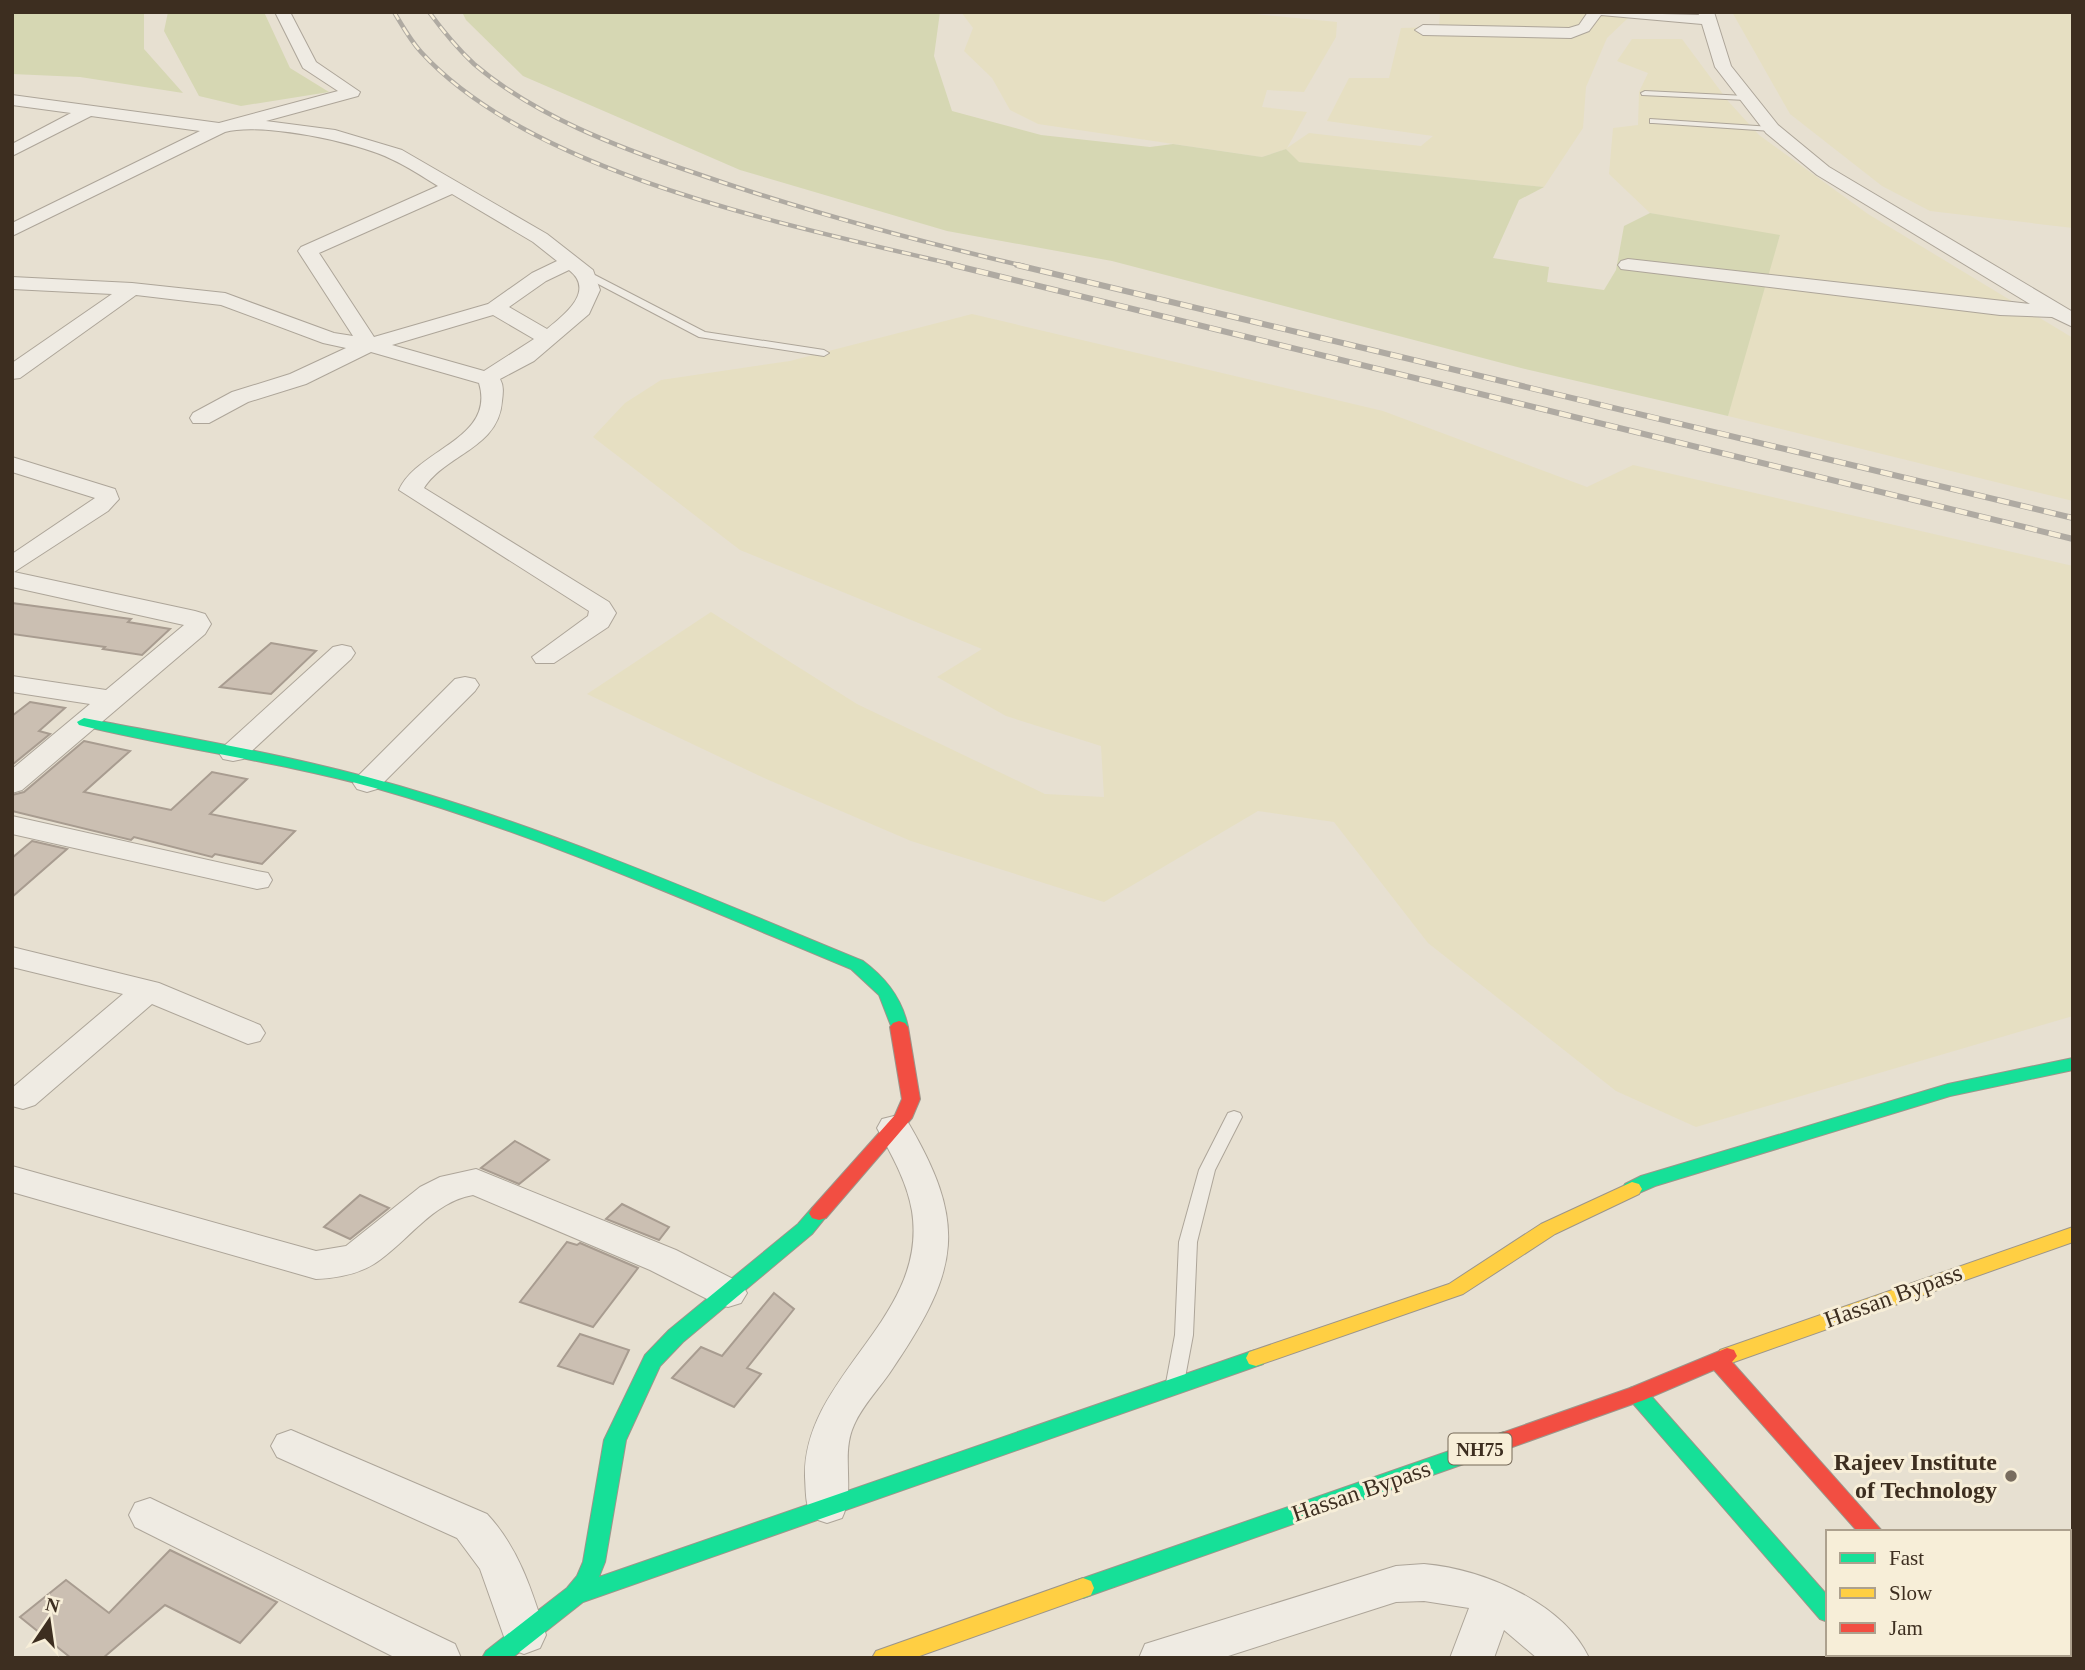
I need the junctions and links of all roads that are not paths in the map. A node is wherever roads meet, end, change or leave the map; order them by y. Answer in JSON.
{"nodes":[{"id":1,"x":282,"y":12,"type":"edge"},
{"id":2,"x":1596,"y":12,"type":"edge"},
{"id":3,"x":1606,"y":12,"type":"edge"},
{"id":4,"x":1707,"y":16,"type":"edge"},
{"id":5,"x":1423,"y":30,"type":"dead end"},
{"id":6,"x":12,"y":86,"type":"edge"},
{"id":7,"x":1645,"y":93,"type":"dead end"},
{"id":8,"x":1746,"y":98,"type":"junction"},
{"id":9,"x":12,"y":100,"type":"edge"},
{"id":10,"x":89,"y":110,"type":"junction"},
{"id":11,"x":1653,"y":121,"type":"dead end"},
{"id":12,"x":239,"y":122,"type":"junction"},
{"id":13,"x":219,"y":128,"type":"junction"},
{"id":14,"x":1772,"y":129,"type":"junction"},
{"id":15,"x":12,"y":151,"type":"edge"},
{"id":16,"x":450,"y":188,"type":"junction"},
{"id":17,"x":12,"y":230,"type":"edge"},
{"id":18,"x":1628,"y":265,"type":"dead end"},
{"id":19,"x":579,"y":268,"type":"junction"},
{"id":20,"x":16,"y":285,"type":"edge"},
{"id":21,"x":132,"y":289,"type":"junction"},
{"id":22,"x":495,"y":308,"type":"junction"},
{"id":23,"x":2054,"y":311,"type":"junction"},
{"id":24,"x":2073,"y":321,"type":"edge"},
{"id":25,"x":548,"y":338,"type":"junction"},
{"id":26,"x":369,"y":345,"type":"junction"},
{"id":27,"x":824,"y":353,"type":"dead end"},
{"id":28,"x":12,"y":373,"type":"edge"},
{"id":29,"x":487,"y":377,"type":"junction"},
{"id":30,"x":201,"y":418,"type":"dead end"},
{"id":31,"x":12,"y":464,"type":"edge"},
{"id":32,"x":12,"y":565,"type":"edge"},
{"id":33,"x":12,"y":579,"type":"edge"},
{"id":34,"x":342,"y":653,"type":"dead end"},
{"id":35,"x":545,"y":656,"type":"dead end"},
{"id":36,"x":12,"y":684,"type":"edge"},
{"id":37,"x":464,"y":685,"type":"dead end"},
{"id":38,"x":111,"y":699,"type":"junction"},
{"id":39,"x":85,"y":722,"type":"junction"},
{"id":40,"x":233,"y":753,"type":"junction"},
{"id":41,"x":367,"y":783,"type":"junction"},
{"id":42,"x":12,"y":784,"type":"edge"},
{"id":43,"x":12,"y":825,"type":"edge"},
{"id":44,"x":257,"y":880,"type":"dead end"},
{"id":45,"x":12,"y":957,"type":"edge"},
{"id":46,"x":148,"y":990,"type":"junction"},
{"id":47,"x":248,"y":1033,"type":"dead end"},
{"id":48,"x":2073,"y":1064,"type":"edge"},
{"id":49,"x":23,"y":1097,"type":"dead end"},
{"id":50,"x":1234,"y":1117,"type":"dead end"},
{"id":51,"x":894,"y":1128,"type":"junction"},
{"id":52,"x":12,"y":1179,"type":"edge"},
{"id":53,"x":2073,"y":1234,"type":"edge"},
{"id":54,"x":728,"y":1293,"type":"junction"},
{"id":55,"x":1717,"y":1359,"type":"junction"},
{"id":56,"x":1175,"y":1384,"type":"junction"},
{"id":57,"x":1637,"y":1394,"type":"junction"},
{"id":58,"x":291,"y":1446,"type":"dead end"},
{"id":59,"x":827,"y":1506,"type":"junction"},
{"id":60,"x":150,"y":1515,"type":"dead end"},
{"id":61,"x":1870,"y":1530,"type":"edge"},
{"id":62,"x":575,"y":1595,"type":"junction"},
{"id":63,"x":1493,"y":1600,"type":"junction"},
{"id":64,"x":1826,"y":1610,"type":"edge"},
{"id":65,"x":509,"y":1646,"type":"edge"},
{"id":66,"x":439,"y":1658,"type":"edge"},
{"id":67,"x":884,"y":1658,"type":"edge"},
{"id":68,"x":1161,"y":1658,"type":"edge"},
{"id":69,"x":1472,"y":1658,"type":"edge"},
{"id":70,"x":1567,"y":1658,"type":"edge"}],
"edges":[{"from":1,"to":12,"type":"street"},
{"from":2,"to":5,"type":"street"},
{"from":3,"to":4,"type":"street"},
{"from":4,"to":8,"type":"street"},
{"from":6,"to":12,"type":"street"},
{"from":7,"to":8,"type":"lane"},
{"from":8,"to":14,"type":"street"},
{"from":9,"to":10,"type":"street"},
{"from":10,"to":13,"type":"street"},
{"from":10,"to":15,"type":"street"},
{"from":11,"to":14,"type":"lane"},
{"from":12,"to":13,"type":"street"},
{"from":12,"to":16,"type":"street"},
{"from":13,"to":17,"type":"street"},
{"from":14,"to":23,"type":"street"},
{"from":16,"to":19,"type":"street"},
{"from":16,"to":26,"type":"street"},
{"from":18,"to":23,"type":"street"},
{"from":19,"to":22,"type":"street"},
{"from":19,"to":25,"type":"street"},
{"from":19,"to":27,"type":"lane"},
{"from":20,"to":21,"type":"street"},
{"from":21,"to":26,"type":"street"},
{"from":21,"to":28,"type":"street"},
{"from":22,"to":25,"type":"street"},
{"from":22,"to":26,"type":"street"},
{"from":23,"to":24,"type":"street"},
{"from":25,"to":29,"type":"street"},
{"from":26,"to":29,"type":"street"},
{"from":26,"to":30,"type":"street"},
{"from":29,"to":35,"type":"street"},
{"from":31,"to":32,"type":"street"},
{"from":33,"to":38,"type":"street"},
{"from":34,"to":40,"type":"street"},
{"from":36,"to":38,"type":"street"},
{"from":37,"to":41,"type":"street"},
{"from":38,"to":39,"type":"street"},
{"from":39,"to":40,"type":"main road"},
{"from":39,"to":42,"type":"street"},
{"from":40,"to":41,"type":"main road"},
{"from":41,"to":51,"type":"main road"},
{"from":43,"to":44,"type":"street"},
{"from":45,"to":46,"type":"street"},
{"from":46,"to":47,"type":"street"},
{"from":46,"to":49,"type":"street"},
{"from":48,"to":56,"type":"main road"},
{"from":50,"to":56,"type":"lane"},
{"from":51,"to":54,"type":"main road"},
{"from":51,"to":59,"type":"street"},
{"from":52,"to":54,"type":"street"},
{"from":53,"to":55,"type":"main road","name":"Hassan Bypass","number":"NH75"},
{"from":54,"to":62,"type":"main road"},
{"from":55,"to":57,"type":"main road","name":"Hassan Bypass","number":"NH75"},
{"from":55,"to":61,"type":"main road"},
{"from":56,"to":59,"type":"main road"},
{"from":57,"to":64,"type":"main road"},
{"from":57,"to":67,"type":"main road","name":"Hassan Bypass","number":"NH75"},
{"from":58,"to":65,"type":"street"},
{"from":59,"to":62,"type":"main road"},
{"from":60,"to":66,"type":"street"},
{"from":62,"to":65,"type":"main road"},
{"from":63,"to":68,"type":"street"},
{"from":63,"to":69,"type":"street"},
{"from":63,"to":70,"type":"street"}]}
